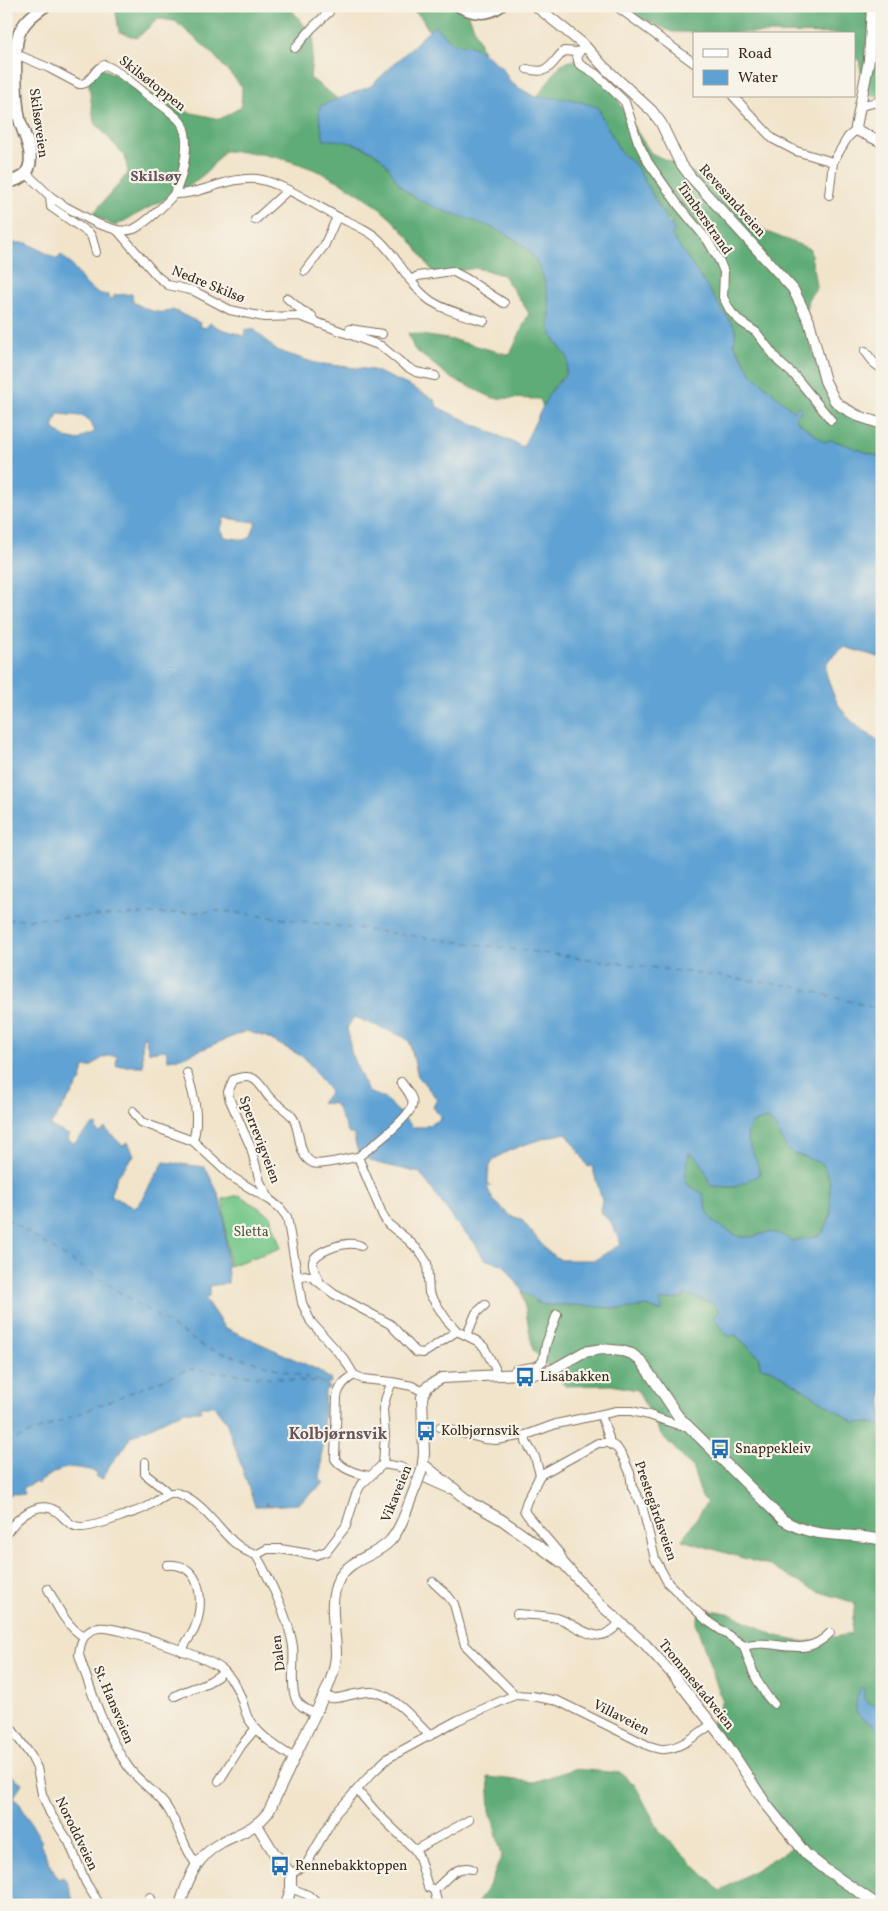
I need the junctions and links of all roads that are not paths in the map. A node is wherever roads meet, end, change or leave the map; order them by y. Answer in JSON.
{"nodes":[{"id":1,"x":45,"y":6,"type":"edge"},
{"id":2,"x":330,"y":6,"type":"edge"},
{"id":3,"x":459,"y":6,"type":"edge"},
{"id":4,"x":500,"y":6,"type":"edge"},
{"id":5,"x":536,"y":6,"type":"edge"},
{"id":6,"x":616,"y":6,"type":"edge"},
{"id":7,"x":872,"y":6,"type":"edge"},
{"id":8,"x":296,"y":48,"type":"dead end"},
{"id":9,"x":581,"y":48,"type":"junction"},
{"id":10,"x":16,"y":54,"type":"junction"},
{"id":11,"x":693,"y":62,"type":"edge"},
{"id":12,"x":527,"y":69,"type":"dead end"},
{"id":13,"x":859,"y":91,"type":"edge"},
{"id":14,"x":735,"y":98,"type":"edge"},
{"id":15,"x":882,"y":101,"type":"edge"},
{"id":16,"x":859,"y":106,"type":"junction"},
{"id":17,"x":856,"y":130,"type":"junction"},
{"id":18,"x":882,"y":142,"type":"edge"},
{"id":19,"x":832,"y":162,"type":"junction"},
{"id":20,"x":26,"y":173,"type":"junction"},
{"id":21,"x":6,"y":183,"type":"edge"},
{"id":22,"x":287,"y":191,"type":"junction"},
{"id":23,"x":174,"y":194,"type":"junction"},
{"id":24,"x":829,"y":195,"type":"dead end"},
{"id":25,"x":50,"y":196,"type":"junction"},
{"id":26,"x":337,"y":216,"type":"junction"},
{"id":27,"x":255,"y":220,"type":"dead end"},
{"id":28,"x":117,"y":230,"type":"junction"},
{"id":29,"x":96,"y":252,"type":"dead end"},
{"id":30,"x":305,"y":271,"type":"dead end"},
{"id":31,"x":410,"y":280,"type":"junction"},
{"id":32,"x":287,"y":298,"type":"dead end"},
{"id":33,"x":504,"y":303,"type":"dead end"},
{"id":34,"x":484,"y":321,"type":"dead end"},
{"id":35,"x":320,"y":322,"type":"junction"},
{"id":36,"x":382,"y":334,"type":"dead end"},
{"id":37,"x":866,"y":351,"type":"dead end"},
{"id":38,"x":882,"y":369,"type":"edge"},
{"id":39,"x":435,"y":376,"type":"dead end"},
{"id":40,"x":831,"y":420,"type":"dead end"},
{"id":41,"x":882,"y":424,"type":"edge"},
{"id":42,"x":187,"y":1073,"type":"dead end"},
{"id":43,"x":401,"y":1082,"type":"dead end"},
{"id":44,"x":134,"y":1111,"type":"dead end"},
{"id":45,"x":193,"y":1141,"type":"junction"},
{"id":46,"x":358,"y":1157,"type":"junction"},
{"id":47,"x":270,"y":1200,"type":"junction"},
{"id":48,"x":361,"y":1246,"type":"dead end"},
{"id":49,"x":298,"y":1278,"type":"junction"},
{"id":50,"x":321,"y":1285,"type":"junction"},
{"id":51,"x":485,"y":1305,"type":"dead end"},
{"id":52,"x":557,"y":1314,"type":"dead end"},
{"id":53,"x":456,"y":1330,"type":"junction"},
{"id":54,"x":467,"y":1335,"type":"junction"},
{"id":55,"x":496,"y":1374,"type":"junction"},
{"id":56,"x":354,"y":1375,"type":"junction"},
{"id":57,"x":392,"y":1382,"type":"junction"},
{"id":58,"x":424,"y":1392,"type":"junction"},
{"id":59,"x":601,"y":1415,"type":"junction"},
{"id":60,"x":688,"y":1426,"type":"junction"},
{"id":61,"x":440,"y":1427,"type":"dead end"},
{"id":62,"x":526,"y":1435,"type":"junction"},
{"id":63,"x":609,"y":1443,"type":"junction"},
{"id":64,"x":144,"y":1462,"type":"dead end"},
{"id":65,"x":383,"y":1464,"type":"junction"},
{"id":66,"x":423,"y":1468,"type":"junction"},
{"id":67,"x":540,"y":1475,"type":"junction"},
{"id":68,"x":370,"y":1476,"type":"junction"},
{"id":69,"x":167,"y":1494,"type":"junction"},
{"id":70,"x":472,"y":1502,"type":"junction"},
{"id":71,"x":6,"y":1534,"type":"edge"},
{"id":72,"x":882,"y":1540,"type":"edge"},
{"id":73,"x":256,"y":1555,"type":"junction"},
{"id":74,"x":564,"y":1564,"type":"junction"},
{"id":75,"x":167,"y":1565,"type":"dead end"},
{"id":76,"x":433,"y":1582,"type":"dead end"},
{"id":77,"x":48,"y":1589,"type":"dead end"},
{"id":78,"x":517,"y":1614,"type":"dead end"},
{"id":79,"x":620,"y":1622,"type":"junction"},
{"id":80,"x":830,"y":1632,"type":"dead end"},
{"id":81,"x":84,"y":1636,"type":"junction"},
{"id":82,"x":744,"y":1646,"type":"junction"},
{"id":83,"x":182,"y":1651,"type":"junction"},
{"id":84,"x":224,"y":1671,"type":"junction"},
{"id":85,"x":515,"y":1695,"type":"junction"},
{"id":86,"x":175,"y":1696,"type":"dead end"},
{"id":87,"x":324,"y":1696,"type":"junction"},
{"id":88,"x":774,"y":1704,"type":"dead end"},
{"id":89,"x":315,"y":1714,"type":"junction"},
{"id":90,"x":6,"y":1721,"type":"edge"},
{"id":91,"x":712,"y":1724,"type":"junction"},
{"id":92,"x":256,"y":1728,"type":"junction"},
{"id":93,"x":430,"y":1736,"type":"junction"},
{"id":94,"x":294,"y":1758,"type":"junction"},
{"id":95,"x":219,"y":1781,"type":"dead end"},
{"id":96,"x":357,"y":1790,"type":"junction"},
{"id":97,"x":469,"y":1820,"type":"dead end"},
{"id":98,"x":257,"y":1825,"type":"junction"},
{"id":99,"x":415,"y":1850,"type":"junction"},
{"id":100,"x":196,"y":1864,"type":"junction"},
{"id":101,"x":472,"y":1869,"type":"dead end"},
{"id":102,"x":291,"y":1874,"type":"junction"},
{"id":103,"x":291,"y":1888,"type":"junction"},
{"id":104,"x":434,"y":1890,"type":"junction"},
{"id":105,"x":100,"y":1905,"type":"edge"},
{"id":106,"x":180,"y":1905,"type":"edge"},
{"id":107,"x":286,"y":1905,"type":"edge"},
{"id":108,"x":319,"y":1905,"type":"edge"},
{"id":109,"x":438,"y":1905,"type":"edge"},
{"id":110,"x":878,"y":1905,"type":"edge"}],
"edges":[{"from":1,"to":10,"type":"main road","name":"Skilsøveien"},
{"from":2,"to":8,"type":"street"},
{"from":3,"to":4,"type":"main road"},
{"from":5,"to":9,"type":"main road","name":"Revesandveien"},
{"from":6,"to":11,"type":"street"},
{"from":7,"to":13,"type":"main road"},
{"from":9,"to":12,"type":"street"},
{"from":9,"to":40,"type":"street","name":"Timberstrand"},
{"from":9,"to":41,"type":"main road","name":"Revesandveien"},
{"from":10,"to":20,"type":"main road","name":"Skilsøveien"},
{"from":10,"to":23,"type":"street","name":"Skilsøtoppen"},
{"from":13,"to":16,"type":"main road"},
{"from":14,"to":19,"type":"street"},
{"from":15,"to":16,"type":"street"},
{"from":16,"to":17,"type":"main road"},
{"from":17,"to":18,"type":"main road"},
{"from":17,"to":19,"type":"street"},
{"from":19,"to":24,"type":"street"},
{"from":20,"to":21,"type":"main road","name":"Skilsøveien"},
{"from":20,"to":25,"type":"street"},
{"from":22,"to":23,"type":"street","name":"Skilsøtoppen"},
{"from":22,"to":26,"type":"street","name":"Skilsøtoppen"},
{"from":22,"to":27,"type":"street"},
{"from":23,"to":28,"type":"street","name":"Skilsøtoppen"},
{"from":25,"to":28,"type":"street"},
{"from":25,"to":29,"type":"street"},
{"from":26,"to":30,"type":"street"},
{"from":26,"to":31,"type":"street","name":"Skilsøtoppen"},
{"from":28,"to":35,"type":"street","name":"Nedre Skilsø"},
{"from":31,"to":33,"type":"street"},
{"from":31,"to":34,"type":"street","name":"Skilsøtoppen"},
{"from":32,"to":35,"type":"street"},
{"from":35,"to":36,"type":"street"},
{"from":35,"to":39,"type":"street","name":"Nedre Skilsø"},
{"from":37,"to":38,"type":"street"},
{"from":42,"to":45,"type":"street"},
{"from":43,"to":46,"type":"street","name":"Sperrevigveien"},
{"from":44,"to":45,"type":"street"},
{"from":45,"to":47,"type":"street"},
{"from":46,"to":47,"type":"street","name":"Sperrevigveien"},
{"from":46,"to":53,"type":"street"},
{"from":47,"to":49,"type":"street","name":"Sperrevigveien"},
{"from":48,"to":50,"type":"street"},
{"from":49,"to":50,"type":"street"},
{"from":49,"to":56,"type":"street","name":"Sperrevigveien"},
{"from":50,"to":53,"type":"street"},
{"from":51,"to":54,"type":"street"},
{"from":52,"to":55,"type":"street"},
{"from":53,"to":54,"type":"street"},
{"from":54,"to":55,"type":"street"},
{"from":55,"to":58,"type":"main road"},
{"from":55,"to":60,"type":"main road"},
{"from":56,"to":57,"type":"street"},
{"from":56,"to":68,"type":"street"},
{"from":57,"to":58,"type":"street"},
{"from":57,"to":65,"type":"street"},
{"from":58,"to":66,"type":"main road","name":"Vikaveien"},
{"from":59,"to":60,"type":"street"},
{"from":59,"to":62,"type":"street"},
{"from":59,"to":63,"type":"street","name":"Prestegårdsveien"},
{"from":60,"to":72,"type":"main road"},
{"from":61,"to":62,"type":"street"},
{"from":62,"to":67,"type":"street"},
{"from":63,"to":67,"type":"street"},
{"from":63,"to":82,"type":"street","name":"Prestegårdsveien"},
{"from":64,"to":69,"type":"street"},
{"from":65,"to":68,"type":"street"},
{"from":65,"to":70,"type":"street","name":"Trommestadveien"},
{"from":66,"to":70,"type":"main road","name":"Trommestadveien"},
{"from":66,"to":87,"type":"main road","name":"Vikaveien","bridge":true},
{"from":67,"to":74,"type":"street"},
{"from":68,"to":73,"type":"street"},
{"from":69,"to":71,"type":"street"},
{"from":69,"to":73,"type":"street"},
{"from":70,"to":74,"type":"main road","name":"Trommestadveien"},
{"from":73,"to":89,"type":"street","name":"Dalen"},
{"from":74,"to":79,"type":"main road","name":"Trommestadveien"},
{"from":75,"to":83,"type":"street"},
{"from":76,"to":85,"type":"street"},
{"from":77,"to":81,"type":"street"},
{"from":78,"to":79,"type":"street"},
{"from":79,"to":91,"type":"main road","name":"Trommestadveien"},
{"from":80,"to":82,"type":"street"},
{"from":81,"to":83,"type":"street"},
{"from":81,"to":100,"type":"street","name":"St. Hansveien"},
{"from":82,"to":88,"type":"street"},
{"from":83,"to":84,"type":"street"},
{"from":84,"to":86,"type":"street"},
{"from":84,"to":92,"type":"street"},
{"from":85,"to":91,"type":"street","name":"Villaveien"},
{"from":85,"to":93,"type":"street","name":"Villaveien"},
{"from":87,"to":89,"type":"main road","name":"Vikaveien"},
{"from":87,"to":93,"type":"street"},
{"from":89,"to":94,"type":"main road","name":"Vikaveien"},
{"from":90,"to":105,"type":"street","name":"Noroddveien"},
{"from":91,"to":110,"type":"main road","name":"Trommestadveien"},
{"from":92,"to":94,"type":"street"},
{"from":92,"to":95,"type":"street"},
{"from":93,"to":96,"type":"street","name":"Villaveien"},
{"from":94,"to":98,"type":"main road","name":"Vikaveien"},
{"from":96,"to":99,"type":"street"},
{"from":96,"to":102,"type":"street","name":"Villaveien"},
{"from":97,"to":99,"type":"street"},
{"from":98,"to":100,"type":"main road","name":"Vikaveien"},
{"from":98,"to":102,"type":"main road"},
{"from":99,"to":104,"type":"street"},
{"from":100,"to":106,"type":"main road","name":"Vikaveien"},
{"from":101,"to":104,"type":"street"},
{"from":102,"to":103,"type":"main road"},
{"from":103,"to":107,"type":"main road"},
{"from":103,"to":108,"type":"street"},
{"from":104,"to":109,"type":"street"}]}
